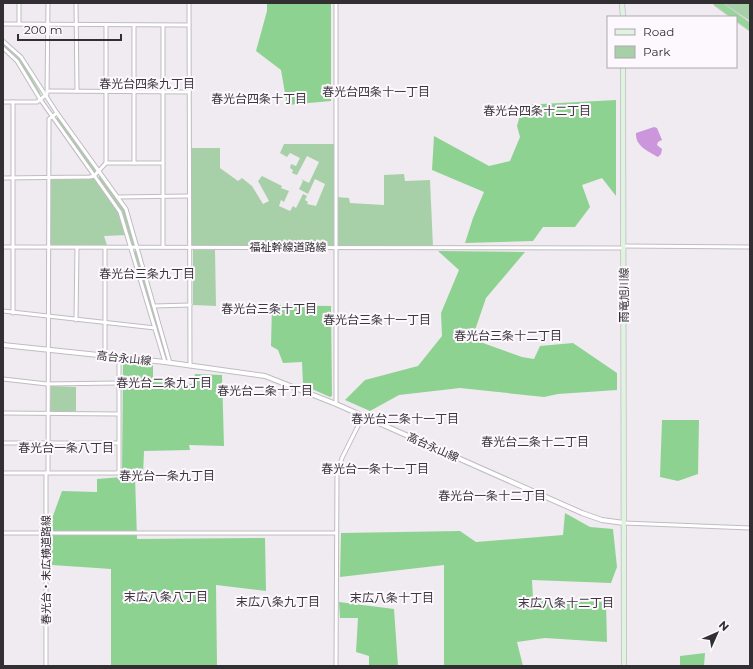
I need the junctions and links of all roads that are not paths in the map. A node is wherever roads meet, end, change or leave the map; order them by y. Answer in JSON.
{"nodes":[{"id":1,"x":19,"y":3,"type":"edge"},
{"id":2,"x":48,"y":3,"type":"edge"},
{"id":3,"x":76,"y":3,"type":"edge"},
{"id":4,"x":189,"y":3,"type":"edge"},
{"id":5,"x":336,"y":3,"type":"edge"},
{"id":6,"x":622,"y":3,"type":"edge"},
{"id":7,"x":717,"y":3,"type":"edge"},
{"id":8,"x":623,"y":16,"type":"edge"},
{"id":9,"x":735,"y":16,"type":"edge"},
{"id":10,"x":737,"y":18,"type":"edge"},
{"id":11,"x":3,"y":24,"type":"edge"},
{"id":12,"x":19,"y":24,"type":"junction"},
{"id":13,"x":48,"y":25,"type":"junction"},
{"id":14,"x":76,"y":25,"type":"junction"},
{"id":15,"x":106,"y":25,"type":"junction"},
{"id":16,"x":134,"y":25,"type":"junction"},
{"id":17,"x":163,"y":25,"type":"junction"},
{"id":18,"x":189,"y":25,"type":"junction"},
{"id":19,"x":750,"y":27,"type":"edge"},
{"id":20,"x":3,"y":41,"type":"edge"},
{"id":21,"x":3,"y":48,"type":"edge"},
{"id":22,"x":623,"y":68,"type":"edge"},
{"id":23,"x":48,"y":91,"type":"junction"},
{"id":24,"x":77,"y":92,"type":"junction"},
{"id":25,"x":106,"y":92,"type":"junction"},
{"id":26,"x":134,"y":92,"type":"junction"},
{"id":27,"x":163,"y":92,"type":"junction"},
{"id":28,"x":188,"y":92,"type":"junction"},
{"id":29,"x":45,"y":96,"type":"junction"},
{"id":30,"x":40,"y":99,"type":"junction"},
{"id":31,"x":3,"y":102,"type":"edge"},
{"id":32,"x":13,"y":102,"type":"junction"},
{"id":33,"x":57,"y":113,"type":"junction"},
{"id":34,"x":52,"y":116,"type":"junction"},
{"id":35,"x":106,"y":163,"type":"junction"},
{"id":36,"x":134,"y":163,"type":"junction"},
{"id":37,"x":162,"y":163,"type":"junction"},
{"id":38,"x":99,"y":172,"type":"junction"},
{"id":39,"x":94,"y":176,"type":"junction"},
{"id":40,"x":48,"y":177,"type":"junction"},
{"id":41,"x":3,"y":178,"type":"edge"},
{"id":42,"x":13,"y":178,"type":"junction"},
{"id":43,"x":188,"y":196,"type":"junction"},
{"id":44,"x":118,"y":197,"type":"junction"},
{"id":45,"x":162,"y":197,"type":"junction"},
{"id":46,"x":750,"y":246,"type":"edge"},
{"id":47,"x":3,"y":247,"type":"edge"},
{"id":48,"x":13,"y":247,"type":"junction"},
{"id":49,"x":48,"y":247,"type":"junction"},
{"id":50,"x":131,"y":247,"type":"junction"},
{"id":51,"x":136,"y":247,"type":"junction"},
{"id":52,"x":163,"y":247,"type":"junction"},
{"id":53,"x":188,"y":247,"type":"junction"},
{"id":54,"x":335,"y":247,"type":"junction"},
{"id":55,"x":624,"y":247,"type":"junction"},
{"id":56,"x":77,"y":248,"type":"junction"},
{"id":57,"x":105,"y":248,"type":"junction"},
{"id":58,"x":190,"y":305,"type":"junction"},
{"id":59,"x":154,"y":306,"type":"junction"},
{"id":60,"x":3,"y":312,"type":"edge"},
{"id":61,"x":13,"y":313,"type":"junction"},
{"id":62,"x":48,"y":316,"type":"junction"},
{"id":63,"x":76,"y":320,"type":"junction"},
{"id":64,"x":105,"y":323,"type":"junction"},
{"id":65,"x":155,"y":328,"type":"junction"},
{"id":66,"x":3,"y":345,"type":"edge"},
{"id":67,"x":48,"y":350,"type":"junction"},
{"id":68,"x":105,"y":356,"type":"junction"},
{"id":69,"x":119,"y":358,"type":"junction"},
{"id":70,"x":165,"y":362,"type":"junction"},
{"id":71,"x":170,"y":363,"type":"junction"},
{"id":72,"x":190,"y":366,"type":"junction"},
{"id":73,"x":3,"y":379,"type":"edge"},
{"id":74,"x":118,"y":383,"type":"junction"},
{"id":75,"x":47,"y":384,"type":"junction"},
{"id":76,"x":336,"y":404,"type":"junction"},
{"id":77,"x":3,"y":414,"type":"edge"},
{"id":78,"x":48,"y":414,"type":"junction"},
{"id":79,"x":119,"y":414,"type":"junction"},
{"id":80,"x":363,"y":416,"type":"junction"},
{"id":81,"x":3,"y":443,"type":"edge"},
{"id":82,"x":48,"y":443,"type":"junction"},
{"id":83,"x":119,"y":443,"type":"junction"},
{"id":84,"x":3,"y":473,"type":"edge"},
{"id":85,"x":47,"y":473,"type":"junction"},
{"id":86,"x":624,"y":522,"type":"junction"},
{"id":87,"x":750,"y":528,"type":"edge"},
{"id":88,"x":3,"y":533,"type":"edge"},
{"id":89,"x":46,"y":533,"type":"junction"},
{"id":90,"x":336,"y":533,"type":"junction"},
{"id":91,"x":46,"y":666,"type":"edge"},
{"id":92,"x":336,"y":666,"type":"edge"},
{"id":93,"x":624,"y":666,"type":"edge"}],
"edges":[{"from":1,"to":12,"type":"street"},
{"from":2,"to":13,"type":"street"},
{"from":3,"to":14,"type":"street"},
{"from":4,"to":18,"type":"street"},
{"from":5,"to":54,"type":"street","name":"福祉幹線道路線"},
{"from":6,"to":8,"type":"main road"},
{"from":7,"to":9,"type":"highway"},
{"from":10,"to":19,"type":"highway"},
{"from":11,"to":12,"type":"street"},
{"from":12,"to":13,"type":"street"},
{"from":13,"to":14,"type":"street"},
{"from":13,"to":23,"type":"street"},
{"from":14,"to":15,"type":"street"},
{"from":14,"to":24,"type":"street"},
{"from":15,"to":16,"type":"street"},
{"from":15,"to":25,"type":"street"},
{"from":16,"to":17,"type":"street"},
{"from":16,"to":26,"type":"street"},
{"from":17,"to":18,"type":"street"},
{"from":17,"to":27,"type":"street"},
{"from":18,"to":28,"type":"street"},
{"from":20,"to":29,"type":"street"},
{"from":21,"to":30,"type":"street"},
{"from":22,"to":55,"type":"main road","name":"雨竜旭川線"},
{"from":23,"to":24,"type":"street"},
{"from":23,"to":29,"type":"street"},
{"from":24,"to":25,"type":"street"},
{"from":25,"to":26,"type":"street"},
{"from":25,"to":35,"type":"street"},
{"from":26,"to":27,"type":"street"},
{"from":26,"to":36,"type":"street"},
{"from":27,"to":28,"type":"street"},
{"from":27,"to":37,"type":"street"},
{"from":28,"to":43,"type":"street"},
{"from":29,"to":30,"type":"street"},
{"from":29,"to":33,"type":"street"},
{"from":30,"to":32,"type":"street"},
{"from":30,"to":34,"type":"street"},
{"from":31,"to":32,"type":"street"},
{"from":32,"to":42,"type":"street"},
{"from":33,"to":34,"type":"street"},
{"from":33,"to":38,"type":"street"},
{"from":34,"to":39,"type":"street"},
{"from":34,"to":40,"type":"street","name":"春光台・末広横道路線"},
{"from":35,"to":36,"type":"street"},
{"from":35,"to":38,"type":"street"},
{"from":36,"to":37,"type":"street"},
{"from":37,"to":45,"type":"street"},
{"from":38,"to":39,"type":"street"},
{"from":38,"to":44,"type":"street"},
{"from":39,"to":40,"type":"street"},
{"from":39,"to":50,"type":"street"},
{"from":40,"to":42,"type":"street"},
{"from":40,"to":49,"type":"street","name":"春光台・末広横道路線"},
{"from":41,"to":42,"type":"street"},
{"from":42,"to":48,"type":"street"},
{"from":43,"to":45,"type":"street"},
{"from":43,"to":53,"type":"street"},
{"from":44,"to":45,"type":"street"},
{"from":44,"to":51,"type":"street"},
{"from":45,"to":52,"type":"street"},
{"from":46,"to":55,"type":"street"},
{"from":47,"to":48,"type":"street","name":"福祉幹線道路線"},
{"from":48,"to":49,"type":"street","name":"福祉幹線道路線"},
{"from":48,"to":61,"type":"street"},
{"from":49,"to":56,"type":"street","name":"福祉幹線道路線"},
{"from":49,"to":62,"type":"street","name":"春光台・末広横道路線"},
{"from":50,"to":51,"type":"street","name":"福祉幹線道路線"},
{"from":50,"to":57,"type":"street","name":"福祉幹線道路線"},
{"from":50,"to":65,"type":"street"},
{"from":51,"to":52,"type":"street","name":"福祉幹線道路線"},
{"from":51,"to":59,"type":"street"},
{"from":52,"to":53,"type":"street","name":"福祉幹線道路線"},
{"from":53,"to":54,"type":"street","name":"福祉幹線道路線"},
{"from":53,"to":58,"type":"street"},
{"from":54,"to":55,"type":"street"},
{"from":54,"to":76,"type":"street"},
{"from":55,"to":86,"type":"main road","name":"雨竜旭川線"},
{"from":56,"to":57,"type":"street","name":"福祉幹線道路線"},
{"from":56,"to":63,"type":"street"},
{"from":57,"to":64,"type":"street"},
{"from":58,"to":59,"type":"street"},
{"from":58,"to":72,"type":"street"},
{"from":59,"to":71,"type":"street"},
{"from":60,"to":61,"type":"street"},
{"from":61,"to":62,"type":"street"},
{"from":62,"to":63,"type":"street"},
{"from":62,"to":67,"type":"street","name":"春光台・末広横道路線"},
{"from":63,"to":64,"type":"street"},
{"from":64,"to":65,"type":"street"},
{"from":64,"to":68,"type":"street"},
{"from":65,"to":70,"type":"street"},
{"from":66,"to":67,"type":"street","name":"高台永山線"},
{"from":67,"to":68,"type":"street","name":"高台永山線"},
{"from":67,"to":75,"type":"street","name":"春光台・末広横道路線"},
{"from":68,"to":69,"type":"street","name":"高台永山線"},
{"from":69,"to":70,"type":"street","name":"高台永山線"},
{"from":69,"to":74,"type":"street"},
{"from":70,"to":71,"type":"street","name":"高台永山線"},
{"from":71,"to":72,"type":"street","name":"高台永山線"},
{"from":72,"to":76,"type":"street","name":"高台永山線"},
{"from":73,"to":75,"type":"street"},
{"from":74,"to":75,"type":"street"},
{"from":74,"to":79,"type":"street"},
{"from":75,"to":78,"type":"street","name":"春光台・末広横道路線"},
{"from":76,"to":80,"type":"street","name":"高台永山線"},
{"from":77,"to":78,"type":"street"},
{"from":78,"to":79,"type":"street"},
{"from":78,"to":82,"type":"street","name":"春光台・末広横道路線"},
{"from":79,"to":83,"type":"street"},
{"from":80,"to":86,"type":"street","name":"高台永山線"},
{"from":80,"to":90,"type":"street"},
{"from":81,"to":82,"type":"street"},
{"from":82,"to":83,"type":"street"},
{"from":82,"to":85,"type":"street","name":"春光台・末広横道路線"},
{"from":83,"to":85,"type":"street"},
{"from":84,"to":85,"type":"street"},
{"from":85,"to":89,"type":"street","name":"春光台・末広横道路線"},
{"from":86,"to":87,"type":"street"},
{"from":86,"to":93,"type":"main road"},
{"from":88,"to":89,"type":"street"},
{"from":89,"to":90,"type":"street"},
{"from":89,"to":91,"type":"street","name":"春光台・末広横道路線"},
{"from":90,"to":92,"type":"street"}]}
